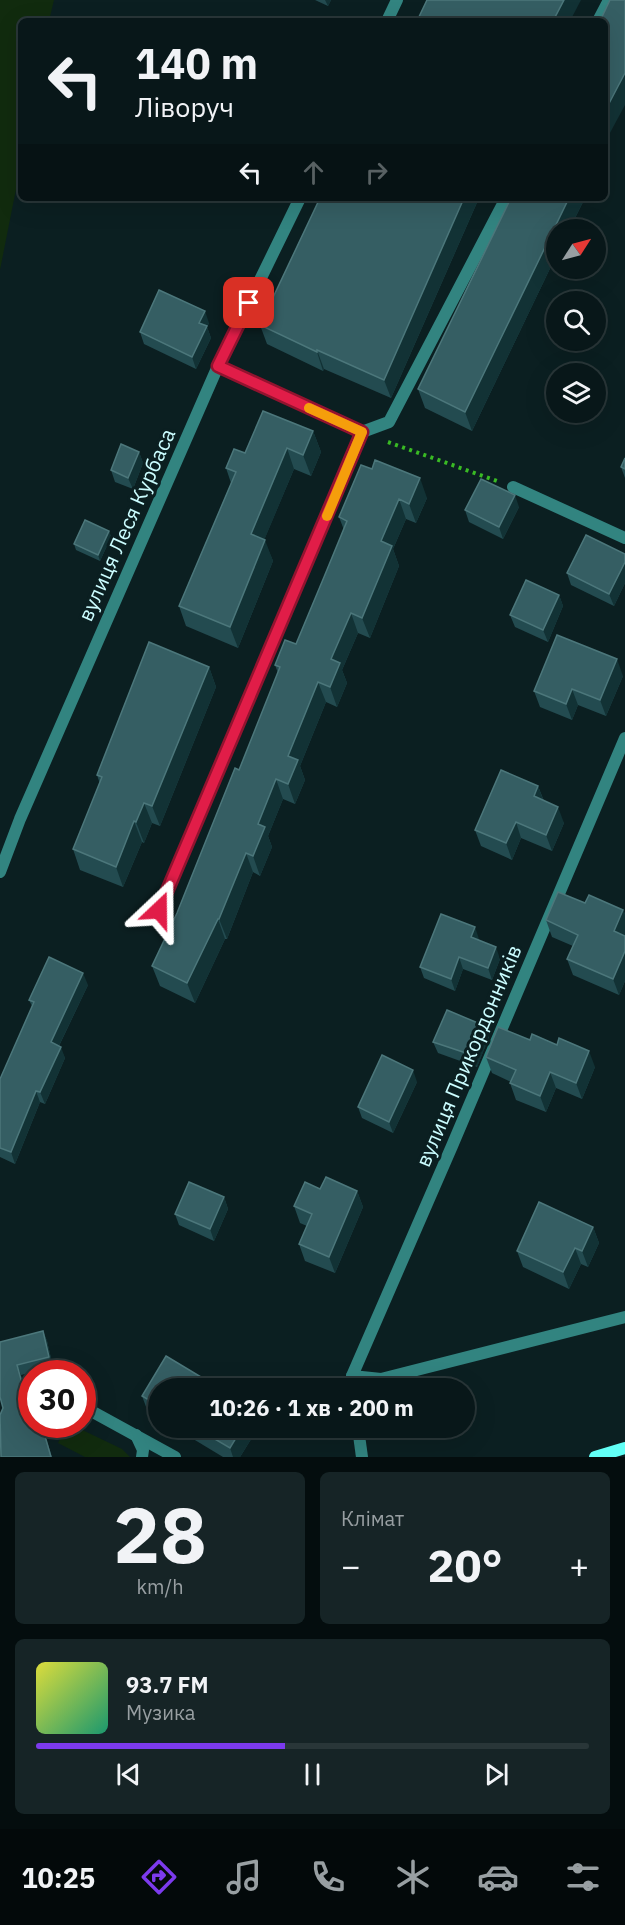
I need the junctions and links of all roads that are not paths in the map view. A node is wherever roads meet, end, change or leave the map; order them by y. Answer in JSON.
{"nodes":[{"id":1,"x":397,"y":0,"type":"edge"},
{"id":2,"x":609,"y":0,"type":"edge"},
{"id":3,"x":388,"y":18,"type":"edge"},
{"id":4,"x":600,"y":18,"type":"edge"},
{"id":5,"x":299,"y":201,"type":"edge"},
{"id":6,"x":504,"y":201,"type":"edge"},
{"id":7,"x":218,"y":366,"type":"junction"},
{"id":8,"x":362,"y":432,"type":"junction"},
{"id":9,"x":513,"y":488,"type":"road end"},
{"id":10,"x":625,"y":538,"type":"edge"},
{"id":11,"x":625,"y":738,"type":"edge"},
{"id":12,"x":0,"y":872,"type":"edge"},
{"id":13,"x":159,"y":910,"type":"dead end"},
{"id":14,"x":625,"y":1317,"type":"edge"},
{"id":15,"x":352,"y":1376,"type":"joint"},
{"id":16,"x":96,"y":1414,"type":"edge"},
{"id":17,"x":136,"y":1436,"type":"junction"},
{"id":18,"x":359,"y":1438,"type":"edge"},
{"id":19,"x":625,"y":1448,"type":"edge"},
{"id":20,"x":142,"y":1457,"type":"edge"},
{"id":21,"x":175,"y":1457,"type":"edge"},
{"id":22,"x":362,"y":1457,"type":"edge"},
{"id":23,"x":595,"y":1457,"type":"edge"}],
"edges":[{"from":1,"to":3,"type":"street"},
{"from":2,"to":4,"type":"street"},
{"from":5,"to":7,"type":"street","name":"вулиця Леся Курбаса"},
{"from":6,"to":8,"type":"street"},
{"from":7,"to":8,"type":"street"},
{"from":7,"to":12,"type":"street","name":"вулиця Леся Курбаса"},
{"from":8,"to":13,"type":"street"},
{"from":9,"to":10,"type":"street"},
{"from":11,"to":15,"type":"street","name":"вулиця Прикордонників"},
{"from":14,"to":15,"type":"street"},
{"from":16,"to":17,"type":"street"},
{"from":17,"to":20,"type":"street"},
{"from":17,"to":21,"type":"street"},
{"from":18,"to":22,"type":"street"},
{"from":19,"to":23,"type":"main road"}]}
